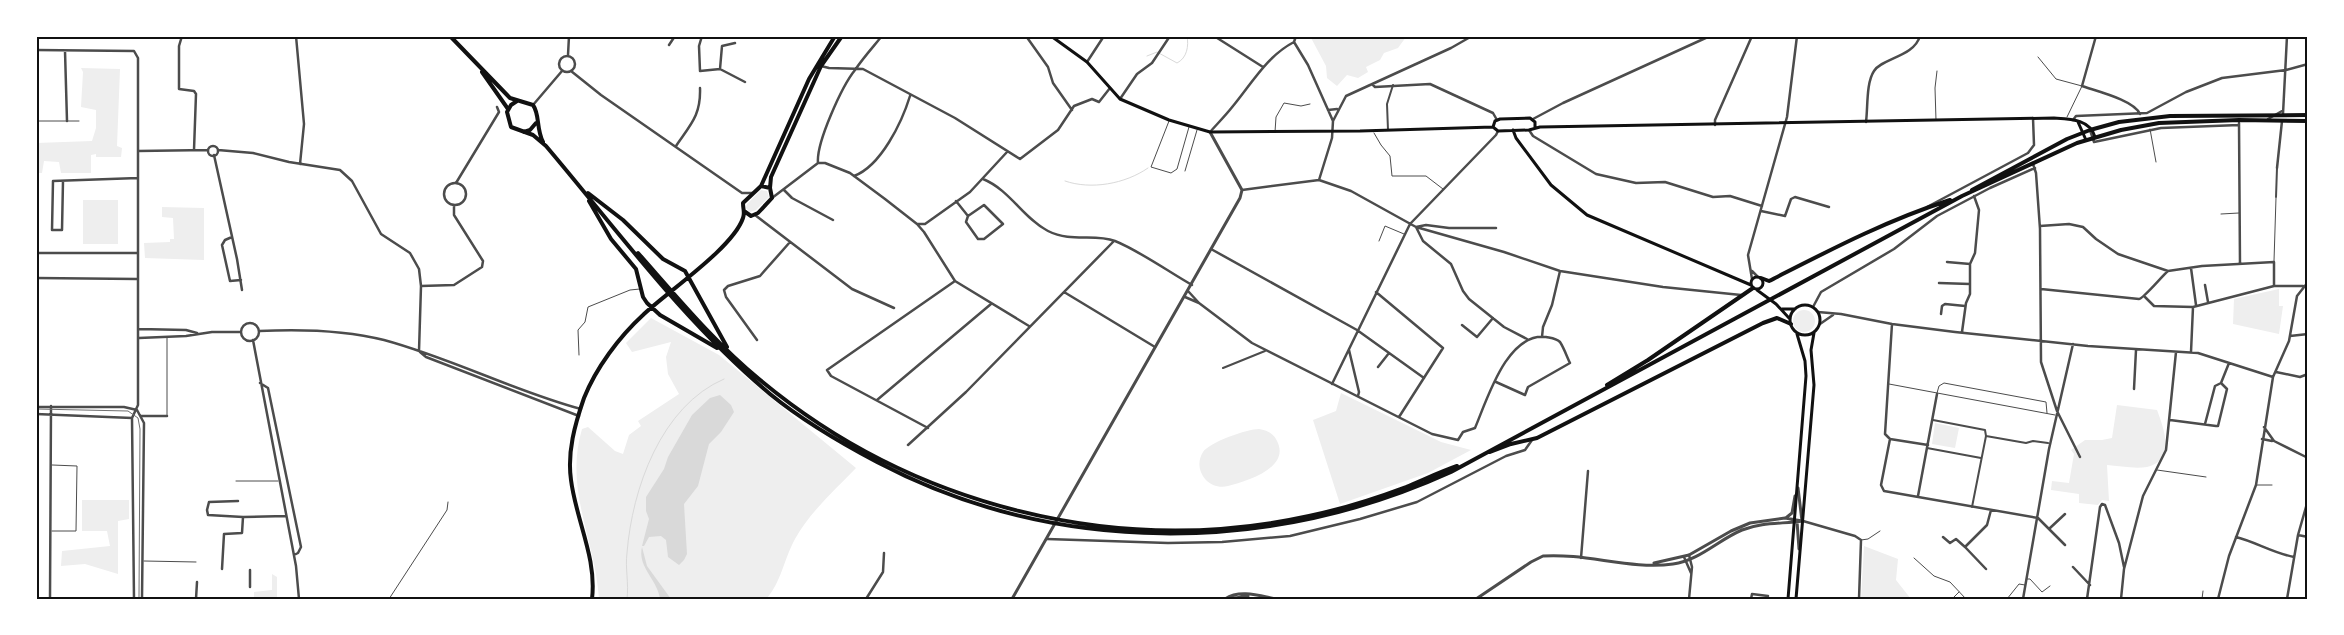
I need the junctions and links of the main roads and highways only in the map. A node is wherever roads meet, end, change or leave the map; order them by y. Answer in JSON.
{"nodes":[{"id":1,"x":450,"y":36,"type":"edge"},
{"id":2,"x":834,"y":36,"type":"edge"},
{"id":3,"x":842,"y":36,"type":"edge"},
{"id":4,"x":1051,"y":36,"type":"edge"},
{"id":5,"x":475,"y":62,"type":"junction"},
{"id":6,"x":518,"y":101,"type":"junction"},
{"id":7,"x":508,"y":110,"type":"junction"},
{"id":8,"x":2308,"y":115,"type":"edge"},
{"id":9,"x":537,"y":121,"type":"junction"},
{"id":10,"x":2308,"y":121,"type":"edge"},
{"id":11,"x":2077,"y":122,"type":"junction"},
{"id":12,"x":1494,"y":127,"type":"junction"},
{"id":13,"x":1535,"y":127,"type":"junction"},
{"id":14,"x":1513,"y":130,"type":"junction"},
{"id":15,"x":2091,"y":130,"type":"junction"},
{"id":16,"x":524,"y":132,"type":"junction"},
{"id":17,"x":2083,"y":132,"type":"junction"},
{"id":18,"x":2094,"y":137,"type":"junction"},
{"id":19,"x":2086,"y":140,"type":"junction"},
{"id":20,"x":546,"y":146,"type":"junction"},
{"id":21,"x":579,"y":185,"type":"junction"},
{"id":22,"x":761,"y":186,"type":"junction"},
{"id":23,"x":771,"y":189,"type":"junction"},
{"id":24,"x":1961,"y":197,"type":"junction"},
{"id":25,"x":744,"y":211,"type":"junction"},
{"id":26,"x":756,"y":215,"type":"junction"},
{"id":27,"x":740,"y":225,"type":"junction"},
{"id":28,"x":689,"y":276,"type":"junction"},
{"id":29,"x":1760,"y":278,"type":"junction"},
{"id":30,"x":1753,"y":285,"type":"junction"},
{"id":31,"x":1762,"y":286,"type":"junction"},
{"id":32,"x":1766,"y":295,"type":"junction"},
{"id":33,"x":678,"y":301,"type":"junction"},
{"id":34,"x":651,"y":307,"type":"junction"},
{"id":35,"x":1781,"y":308,"type":"junction"},
{"id":36,"x":1795,"y":309,"type":"junction"},
{"id":37,"x":1790,"y":321,"type":"junction"},
{"id":38,"x":1814,"y":333,"type":"junction"},
{"id":39,"x":1797,"y":334,"type":"junction"},
{"id":40,"x":721,"y":350,"type":"junction"},
{"id":41,"x":732,"y":355,"type":"junction"},
{"id":42,"x":1527,"y":430,"type":"junction"},
{"id":43,"x":1474,"y":458,"type":"junction"},
{"id":44,"x":1466,"y":463,"type":"junction"},
{"id":45,"x":592,"y":599,"type":"edge"},
{"id":46,"x":1788,"y":599,"type":"edge"},
{"id":47,"x":1796,"y":599,"type":"edge"}],
"edges":[{"from":1,"to":5,"type":"main road"},
{"from":2,"to":22,"type":"main road"},
{"from":3,"to":23,"type":"main road"},
{"from":4,"to":12,"type":"main road"},
{"from":5,"to":6,"type":"main road"},
{"from":5,"to":7,"type":"main road"},
{"from":6,"to":7,"type":"main road"},
{"from":6,"to":9,"type":"main road"},
{"from":7,"to":16,"type":"main road"},
{"from":8,"to":15,"type":"main road"},
{"from":9,"to":16,"type":"main road"},
{"from":9,"to":20,"type":"main road"},
{"from":10,"to":18,"type":"main road"},
{"from":11,"to":13,"type":"main road"},
{"from":11,"to":15,"type":"main road"},
{"from":11,"to":17,"type":"main road"},
{"from":12,"to":13,"type":"main road"},
{"from":12,"to":14,"type":"main road"},
{"from":13,"to":14,"type":"main road"},
{"from":14,"to":30,"type":"main road"},
{"from":15,"to":17,"type":"main road"},
{"from":15,"to":18,"type":"main road"},
{"from":16,"to":20,"type":"main road"},
{"from":17,"to":19,"type":"main road"},
{"from":17,"to":24,"type":"main road"},
{"from":18,"to":19,"type":"main road"},
{"from":19,"to":24,"type":"main road"},
{"from":20,"to":21,"type":"main road"},
{"from":21,"to":28,"type":"main road"},
{"from":21,"to":33,"type":"main road"},
{"from":21,"to":34,"type":"main road"},
{"from":22,"to":23,"type":"main road"},
{"from":22,"to":25,"type":"main road"},
{"from":23,"to":26,"type":"main road"},
{"from":24,"to":29,"type":"main road"},
{"from":24,"to":42,"type":"main road"},
{"from":25,"to":26,"type":"main road"},
{"from":25,"to":27,"type":"main road"},
{"from":26,"to":27,"type":"main road"},
{"from":27,"to":28,"type":"main road"},
{"from":28,"to":34,"type":"main road"},
{"from":28,"to":41,"type":"main road"},
{"from":29,"to":30,"type":"main road"},
{"from":29,"to":31,"type":"main road"},
{"from":30,"to":31,"type":"main road"},
{"from":30,"to":32,"type":"main road"},
{"from":30,"to":42,"type":"main road"},
{"from":31,"to":32,"type":"main road"},
{"from":32,"to":35,"type":"main road"},
{"from":33,"to":40,"type":"main road"},
{"from":33,"to":41,"type":"main road"},
{"from":34,"to":40,"type":"main road"},
{"from":34,"to":45,"type":"main road"},
{"from":35,"to":36,"type":"main road"},
{"from":35,"to":37,"type":"main road"},
{"from":36,"to":37,"type":"main road"},
{"from":36,"to":38,"type":"main road"},
{"from":37,"to":39,"type":"main road"},
{"from":37,"to":43,"type":"main road"},
{"from":38,"to":39,"type":"main road"},
{"from":38,"to":47,"type":"main road"},
{"from":39,"to":46,"type":"main road"},
{"from":40,"to":44,"type":"main road"},
{"from":41,"to":44,"type":"main road"},
{"from":42,"to":43,"type":"main road"},
{"from":43,"to":44,"type":"main road"}]}
